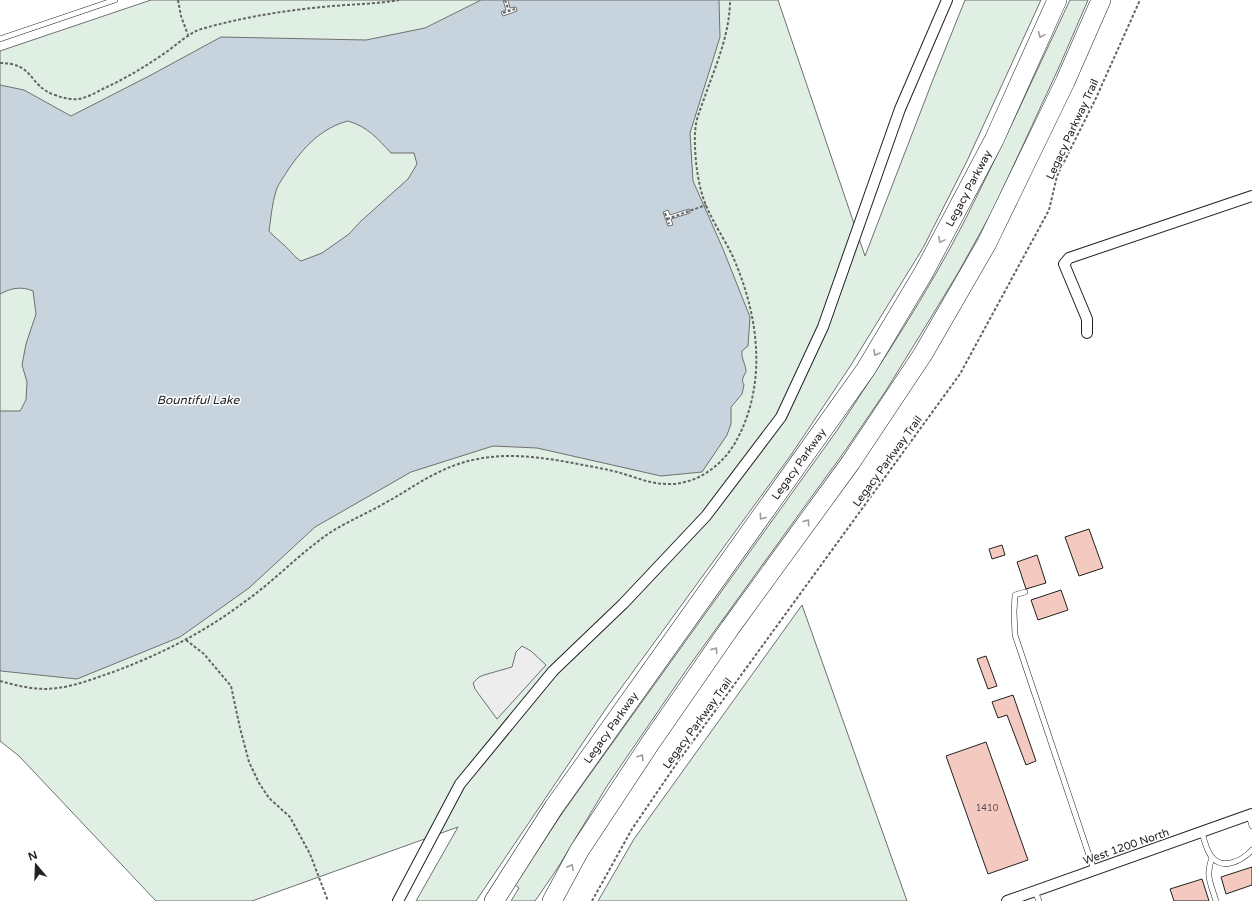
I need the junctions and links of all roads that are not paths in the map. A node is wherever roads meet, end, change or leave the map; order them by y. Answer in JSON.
{"nodes":[{"id":1,"x":115,"y":0,"type":"edge"},
{"id":2,"x":946,"y":0,"type":"edge"},
{"id":3,"x":1058,"y":0,"type":"edge"},
{"id":4,"x":1101,"y":0,"type":"edge"},
{"id":5,"x":0,"y":39,"type":"edge"},
{"id":6,"x":1252,"y":196,"type":"edge"},
{"id":7,"x":1087,"y":333,"type":"dead end"},
{"id":8,"x":1025,"y":592,"type":"dead end"},
{"id":9,"x":1251,"y":815,"type":"edge"},
{"id":10,"x":1252,"y":826,"type":"edge"},
{"id":11,"x":1202,"y":832,"type":"junction"},
{"id":12,"x":1252,"y":850,"type":"edge"},
{"id":13,"x":1212,"y":858,"type":"junction"},
{"id":14,"x":1094,"y":870,"type":"junction"},
{"id":15,"x":1036,"y":891,"type":"junction"},
{"id":16,"x":398,"y":901,"type":"edge"},
{"id":17,"x":494,"y":901,"type":"edge"},
{"id":18,"x":552,"y":901,"type":"edge"},
{"id":19,"x":1007,"y":901,"type":"edge"},
{"id":20,"x":1039,"y":901,"type":"edge"},
{"id":21,"x":1216,"y":901,"type":"edge"}],
"edges":[{"from":1,"to":5,"type":"lane"},
{"from":2,"to":16,"type":"street"},
{"from":3,"to":17,"type":"highway","name":"Legacy Parkway","one_way":true},
{"from":18,"to":4,"type":"highway","one_way":true},
{"from":6,"to":7,"type":"street"},
{"from":8,"to":14,"type":"lane"},
{"from":9,"to":10,"type":"lane"},
{"from":9,"to":11,"type":"street","name":"West 1200 North"},
{"from":11,"to":13,"type":"lane"},
{"from":11,"to":14,"type":"street","name":"West 1200 North"},
{"from":12,"to":13,"type":"lane"},
{"from":13,"to":21,"type":"lane"},
{"from":14,"to":15,"type":"street","name":"West 1200 North"},
{"from":15,"to":19,"type":"street","name":"West 1200 North"},
{"from":15,"to":20,"type":"lane"}]}
